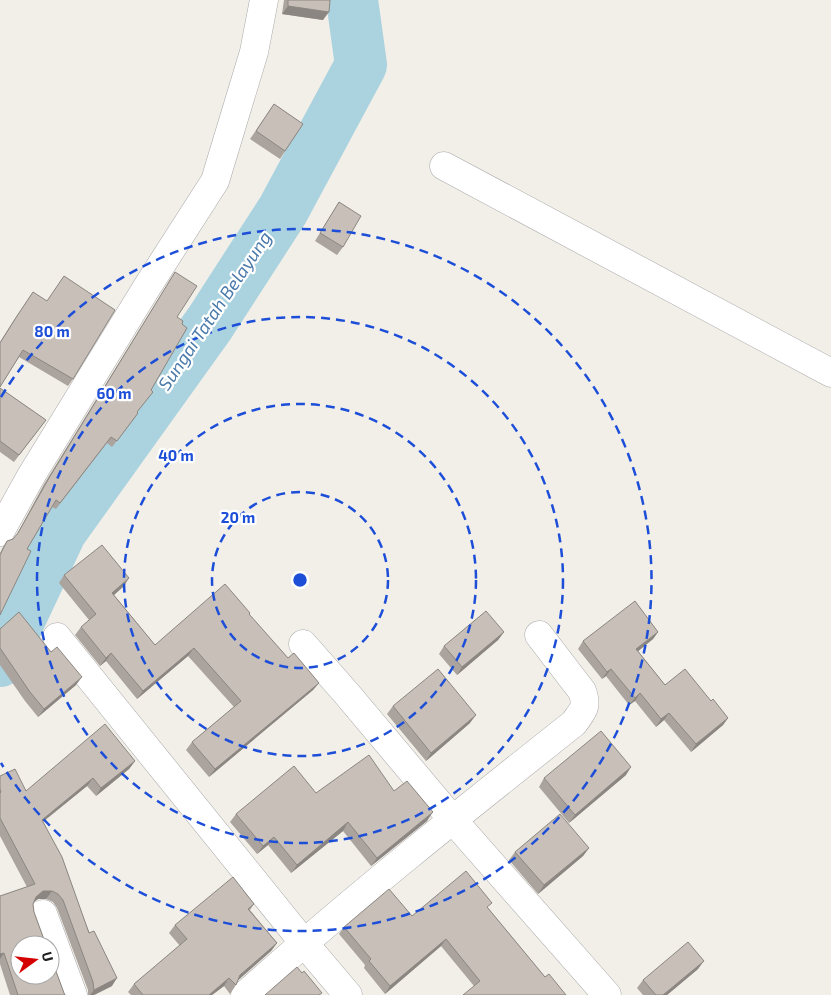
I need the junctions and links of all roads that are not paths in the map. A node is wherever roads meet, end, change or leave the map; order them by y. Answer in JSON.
{"nodes":[{"id":1,"x":264,"y":0,"type":"edge"},
{"id":2,"x":444,"y":166,"type":"dead end"},
{"id":3,"x":831,"y":373,"type":"edge"},
{"id":4,"x":0,"y":532,"type":"edge"},
{"id":5,"x":539,"y":635,"type":"dead end"},
{"id":6,"x":57,"y":637,"type":"dead end"},
{"id":7,"x":302,"y":644,"type":"dead end"},
{"id":8,"x":452,"y":819,"type":"junction"},
{"id":9,"x":42,"y":914,"type":"dead end"},
{"id":10,"x":304,"y":943,"type":"junction"},
{"id":11,"x":73,"y":995,"type":"edge"},
{"id":12,"x":245,"y":995,"type":"edge"},
{"id":13,"x":348,"y":995,"type":"edge"},
{"id":14,"x":607,"y":995,"type":"edge"}],
"edges":[{"from":1,"to":4,"type":"street"},
{"from":2,"to":3,"type":"street"},
{"from":5,"to":8,"type":"street"},
{"from":6,"to":10,"type":"street"},
{"from":7,"to":8,"type":"street"},
{"from":8,"to":10,"type":"street"},
{"from":8,"to":14,"type":"street"},
{"from":9,"to":11,"type":"street"},
{"from":10,"to":12,"type":"street"},
{"from":10,"to":13,"type":"street"}]}
